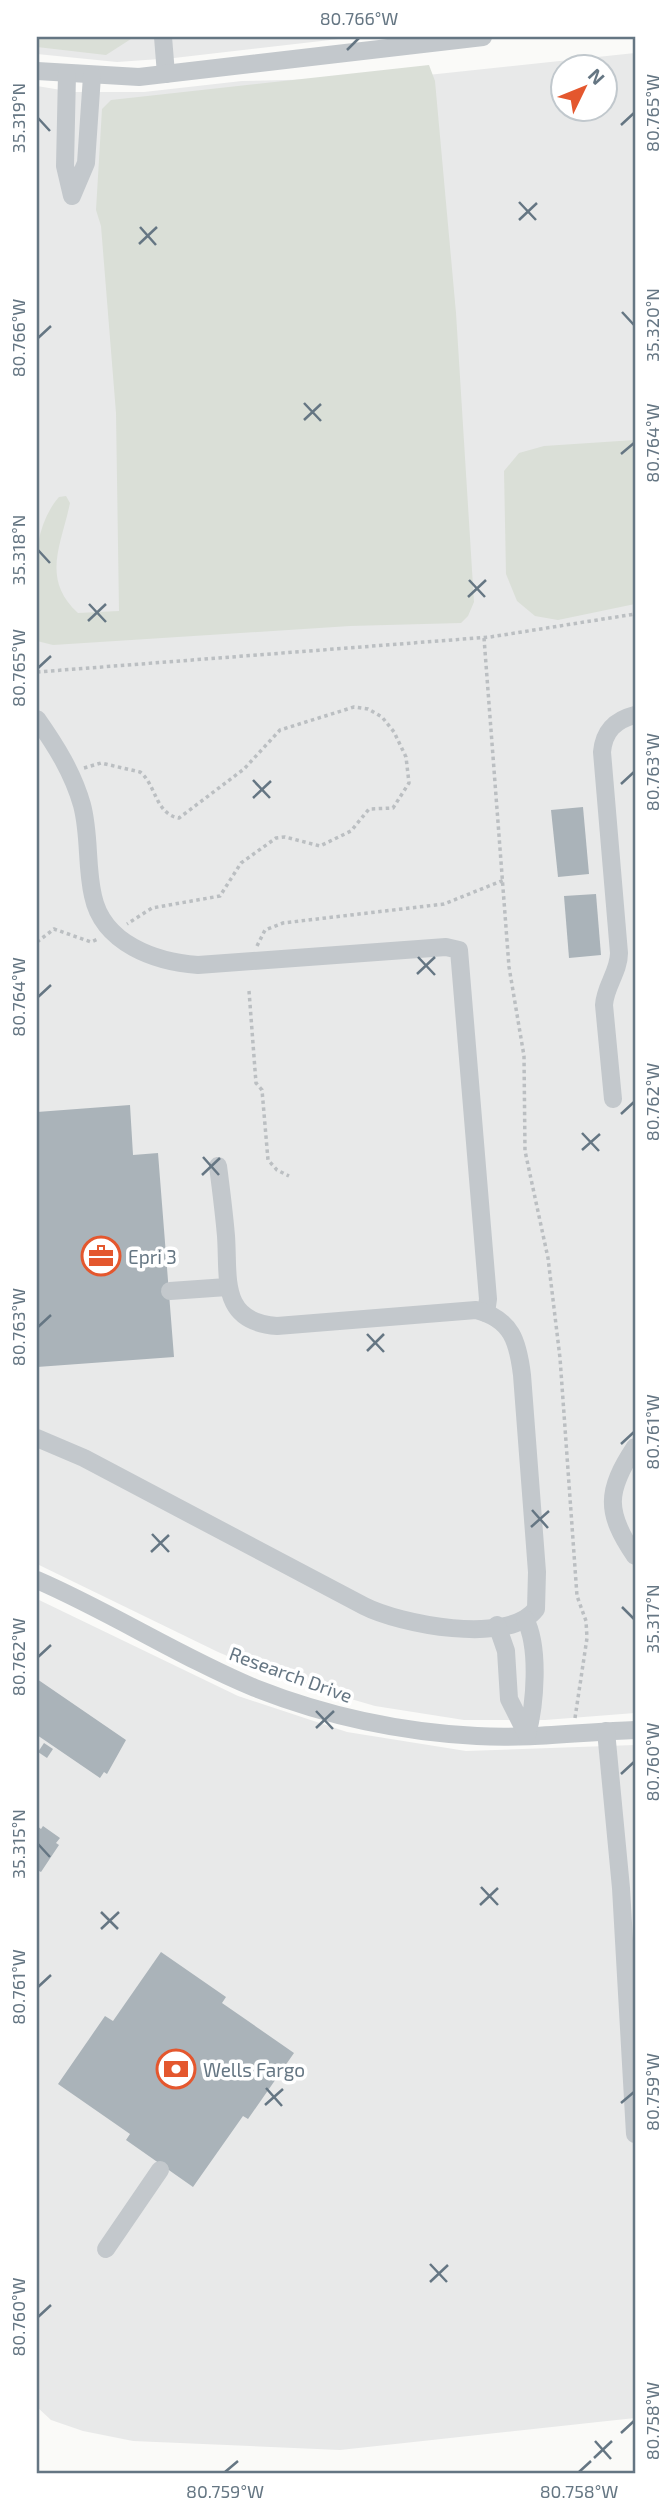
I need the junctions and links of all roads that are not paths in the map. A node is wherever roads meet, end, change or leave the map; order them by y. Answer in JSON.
{"nodes":[{"id":1,"x":163,"y":37,"type":"edge"},
{"id":2,"x":483,"y":37,"type":"edge"},
{"id":3,"x":37,"y":71,"type":"edge"},
{"id":4,"x":66,"y":74,"type":"junction"},
{"id":5,"x":166,"y":74,"type":"junction"},
{"id":6,"x":92,"y":76,"type":"junction"},
{"id":7,"x":635,"y":715,"type":"edge"},
{"id":8,"x":37,"y":719,"type":"edge"},
{"id":9,"x":613,"y":1098,"type":"dead end"},
{"id":10,"x":218,"y":1166,"type":"dead end"},
{"id":11,"x":228,"y":1287,"type":"junction"},
{"id":12,"x":170,"y":1291,"type":"dead end"},
{"id":13,"x":485,"y":1313,"type":"junction"},
{"id":14,"x":37,"y":1438,"type":"edge"},
{"id":15,"x":635,"y":1447,"type":"edge"},
{"id":16,"x":635,"y":1556,"type":"edge"},
{"id":17,"x":37,"y":1580,"type":"edge"},
{"id":18,"x":525,"y":1619,"type":"junction"},
{"id":19,"x":498,"y":1625,"type":"junction"},
{"id":20,"x":635,"y":1730,"type":"edge"},
{"id":21,"x":606,"y":1731,"type":"junction"},
{"id":22,"x":527,"y":1735,"type":"junction"},
{"id":23,"x":635,"y":2134,"type":"edge"},
{"id":24,"x":160,"y":2170,"type":"dead end"},
{"id":25,"x":106,"y":2249,"type":"dead end"}],
"edges":[{"from":1,"to":5,"type":"street"},
{"from":2,"to":5,"type":"street"},
{"from":3,"to":4,"type":"street"},
{"from":4,"to":6,"type":"street"},
{"from":4,"to":6,"type":"street"},
{"from":5,"to":6,"type":"street"},
{"from":7,"to":9,"type":"street"},
{"from":8,"to":13,"type":"street"},
{"from":10,"to":11,"type":"street"},
{"from":11,"to":12,"type":"street"},
{"from":11,"to":13,"type":"street"},
{"from":13,"to":18,"type":"street"},
{"from":14,"to":19,"type":"street"},
{"from":15,"to":16,"type":"street"},
{"from":17,"to":22,"type":"street","name":"Research Drive"},
{"from":18,"to":19,"type":"street"},
{"from":18,"to":22,"type":"street"},
{"from":19,"to":22,"type":"street"},
{"from":20,"to":21,"type":"street","name":"Research Drive"},
{"from":21,"to":22,"type":"street","name":"Research Drive"},
{"from":21,"to":23,"type":"street"},
{"from":24,"to":25,"type":"street"}]}
